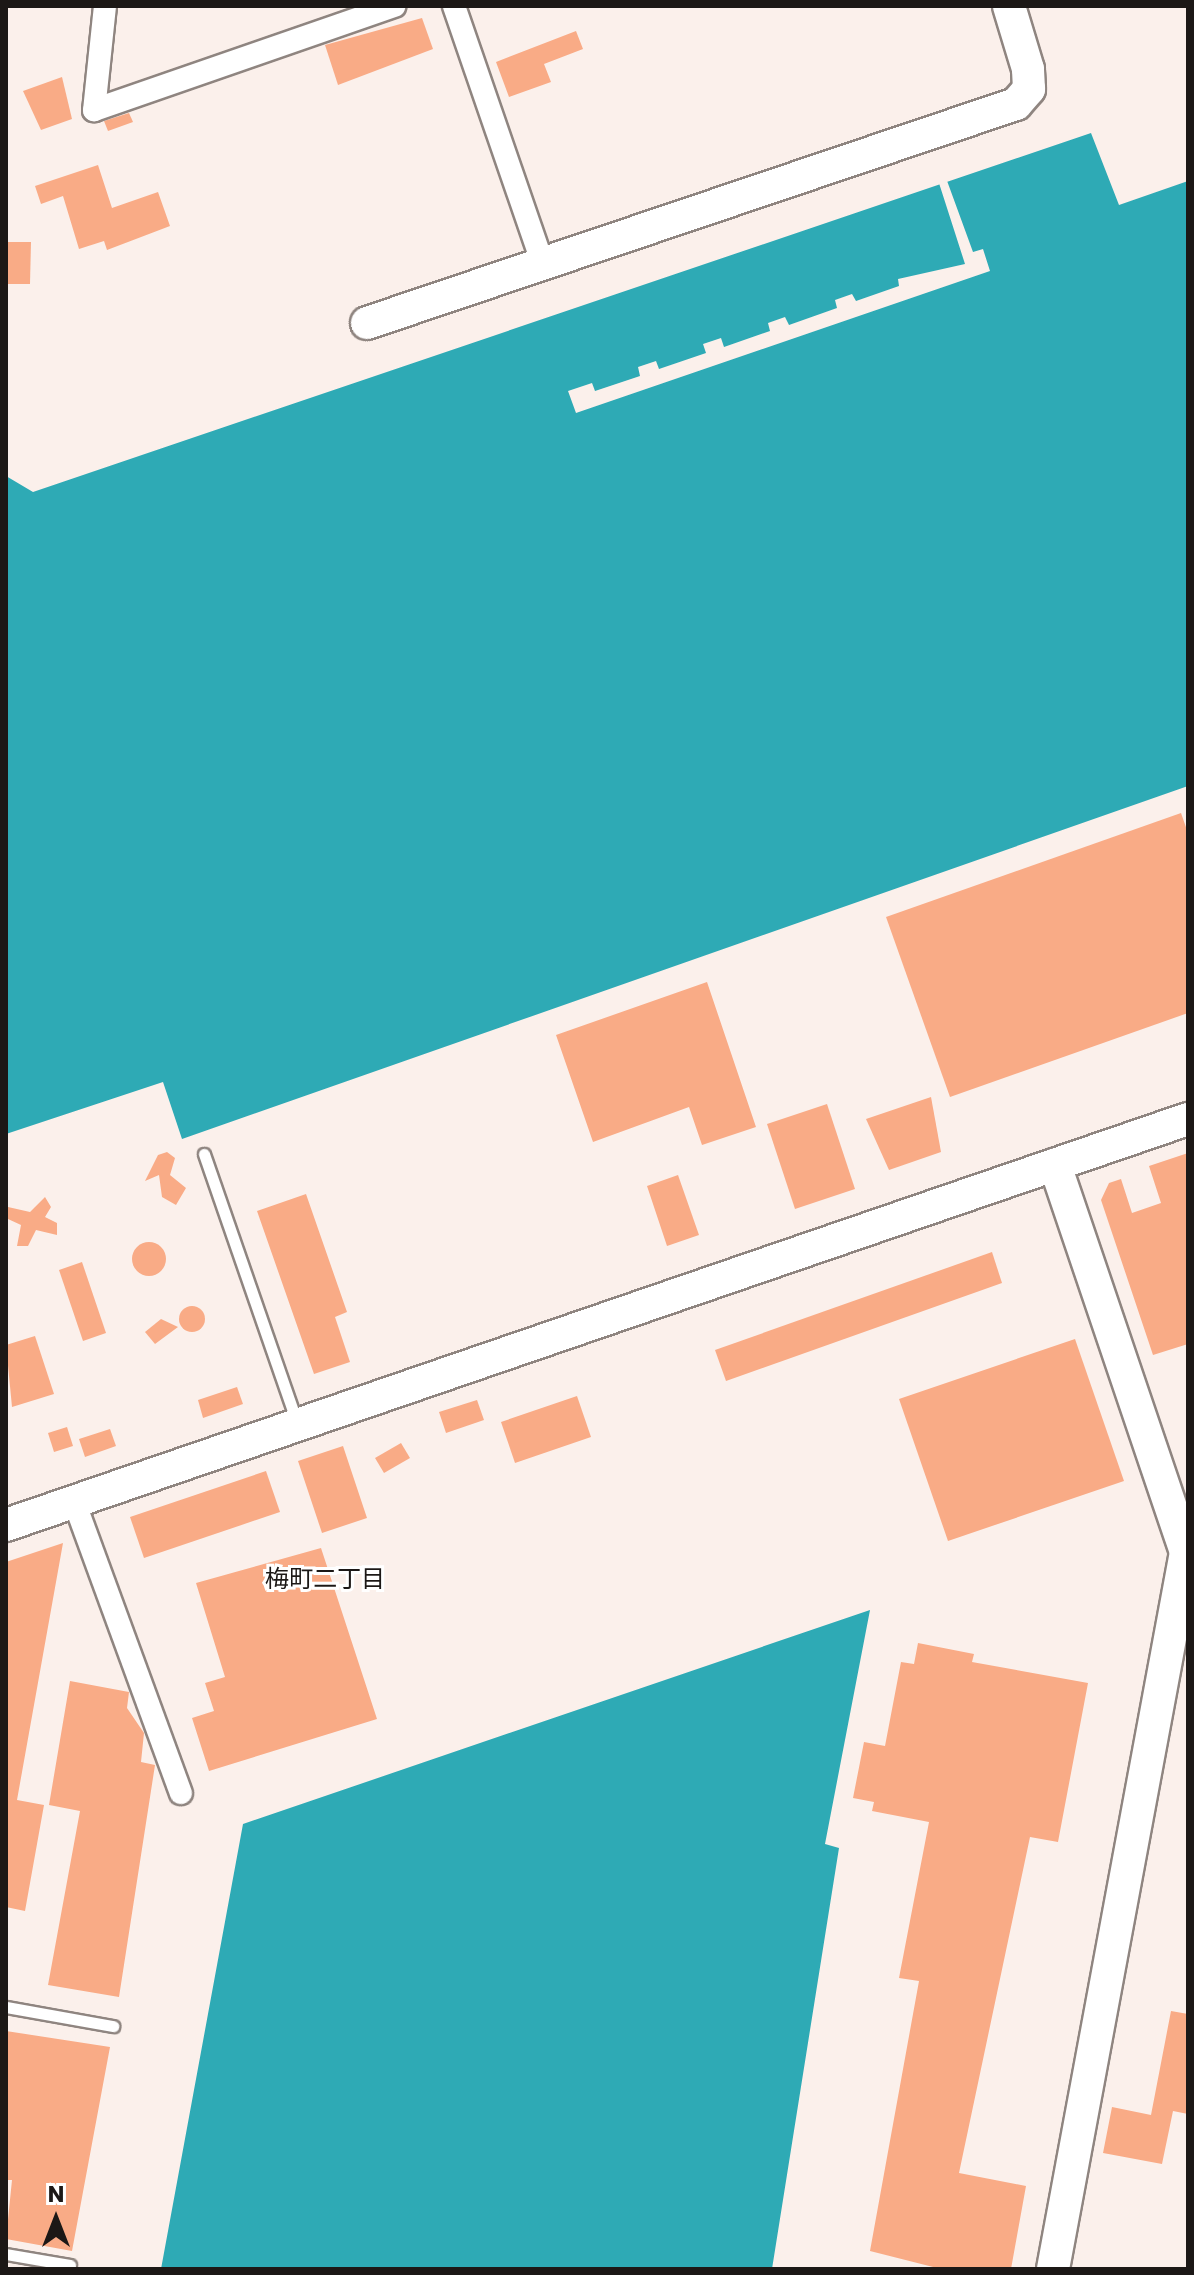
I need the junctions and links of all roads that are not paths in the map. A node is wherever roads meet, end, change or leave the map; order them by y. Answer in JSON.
{"nodes":[{"id":1,"x":105,"y":6,"type":"edge"},
{"id":2,"x":394,"y":6,"type":"edge"},
{"id":3,"x":454,"y":6,"type":"edge"},
{"id":4,"x":1009,"y":6,"type":"edge"},
{"id":5,"x":544,"y":268,"type":"junction"},
{"id":6,"x":367,"y":323,"type":"dead end"},
{"id":7,"x":1188,"y":1119,"type":"edge"},
{"id":8,"x":204,"y":1154,"type":"dead end"},
{"id":9,"x":1055,"y":1165,"type":"junction"},
{"id":10,"x":297,"y":1424,"type":"junction"},
{"id":11,"x":74,"y":1501,"type":"junction"},
{"id":12,"x":6,"y":1525,"type":"edge"},
{"id":13,"x":1187,"y":1551,"type":"edge"},
{"id":14,"x":181,"y":1793,"type":"dead end"},
{"id":15,"x":6,"y":2007,"type":"edge"},
{"id":16,"x":113,"y":2026,"type":"dead end"},
{"id":17,"x":6,"y":2254,"type":"edge"},
{"id":18,"x":70,"y":2265,"type":"dead end"},
{"id":19,"x":1053,"y":2269,"type":"edge"}],
"edges":[{"from":1,"to":2,"type":"street"},
{"from":3,"to":5,"type":"street"},
{"from":4,"to":5,"type":"street"},
{"from":5,"to":6,"type":"street"},
{"from":7,"to":9,"type":"street"},
{"from":8,"to":10,"type":"lane"},
{"from":9,"to":10,"type":"street"},
{"from":9,"to":13,"type":"street"},
{"from":10,"to":11,"type":"street"},
{"from":11,"to":12,"type":"street"},
{"from":11,"to":14,"type":"street"},
{"from":13,"to":19,"type":"street"},
{"from":15,"to":16,"type":"lane"},
{"from":17,"to":18,"type":"lane"}]}
